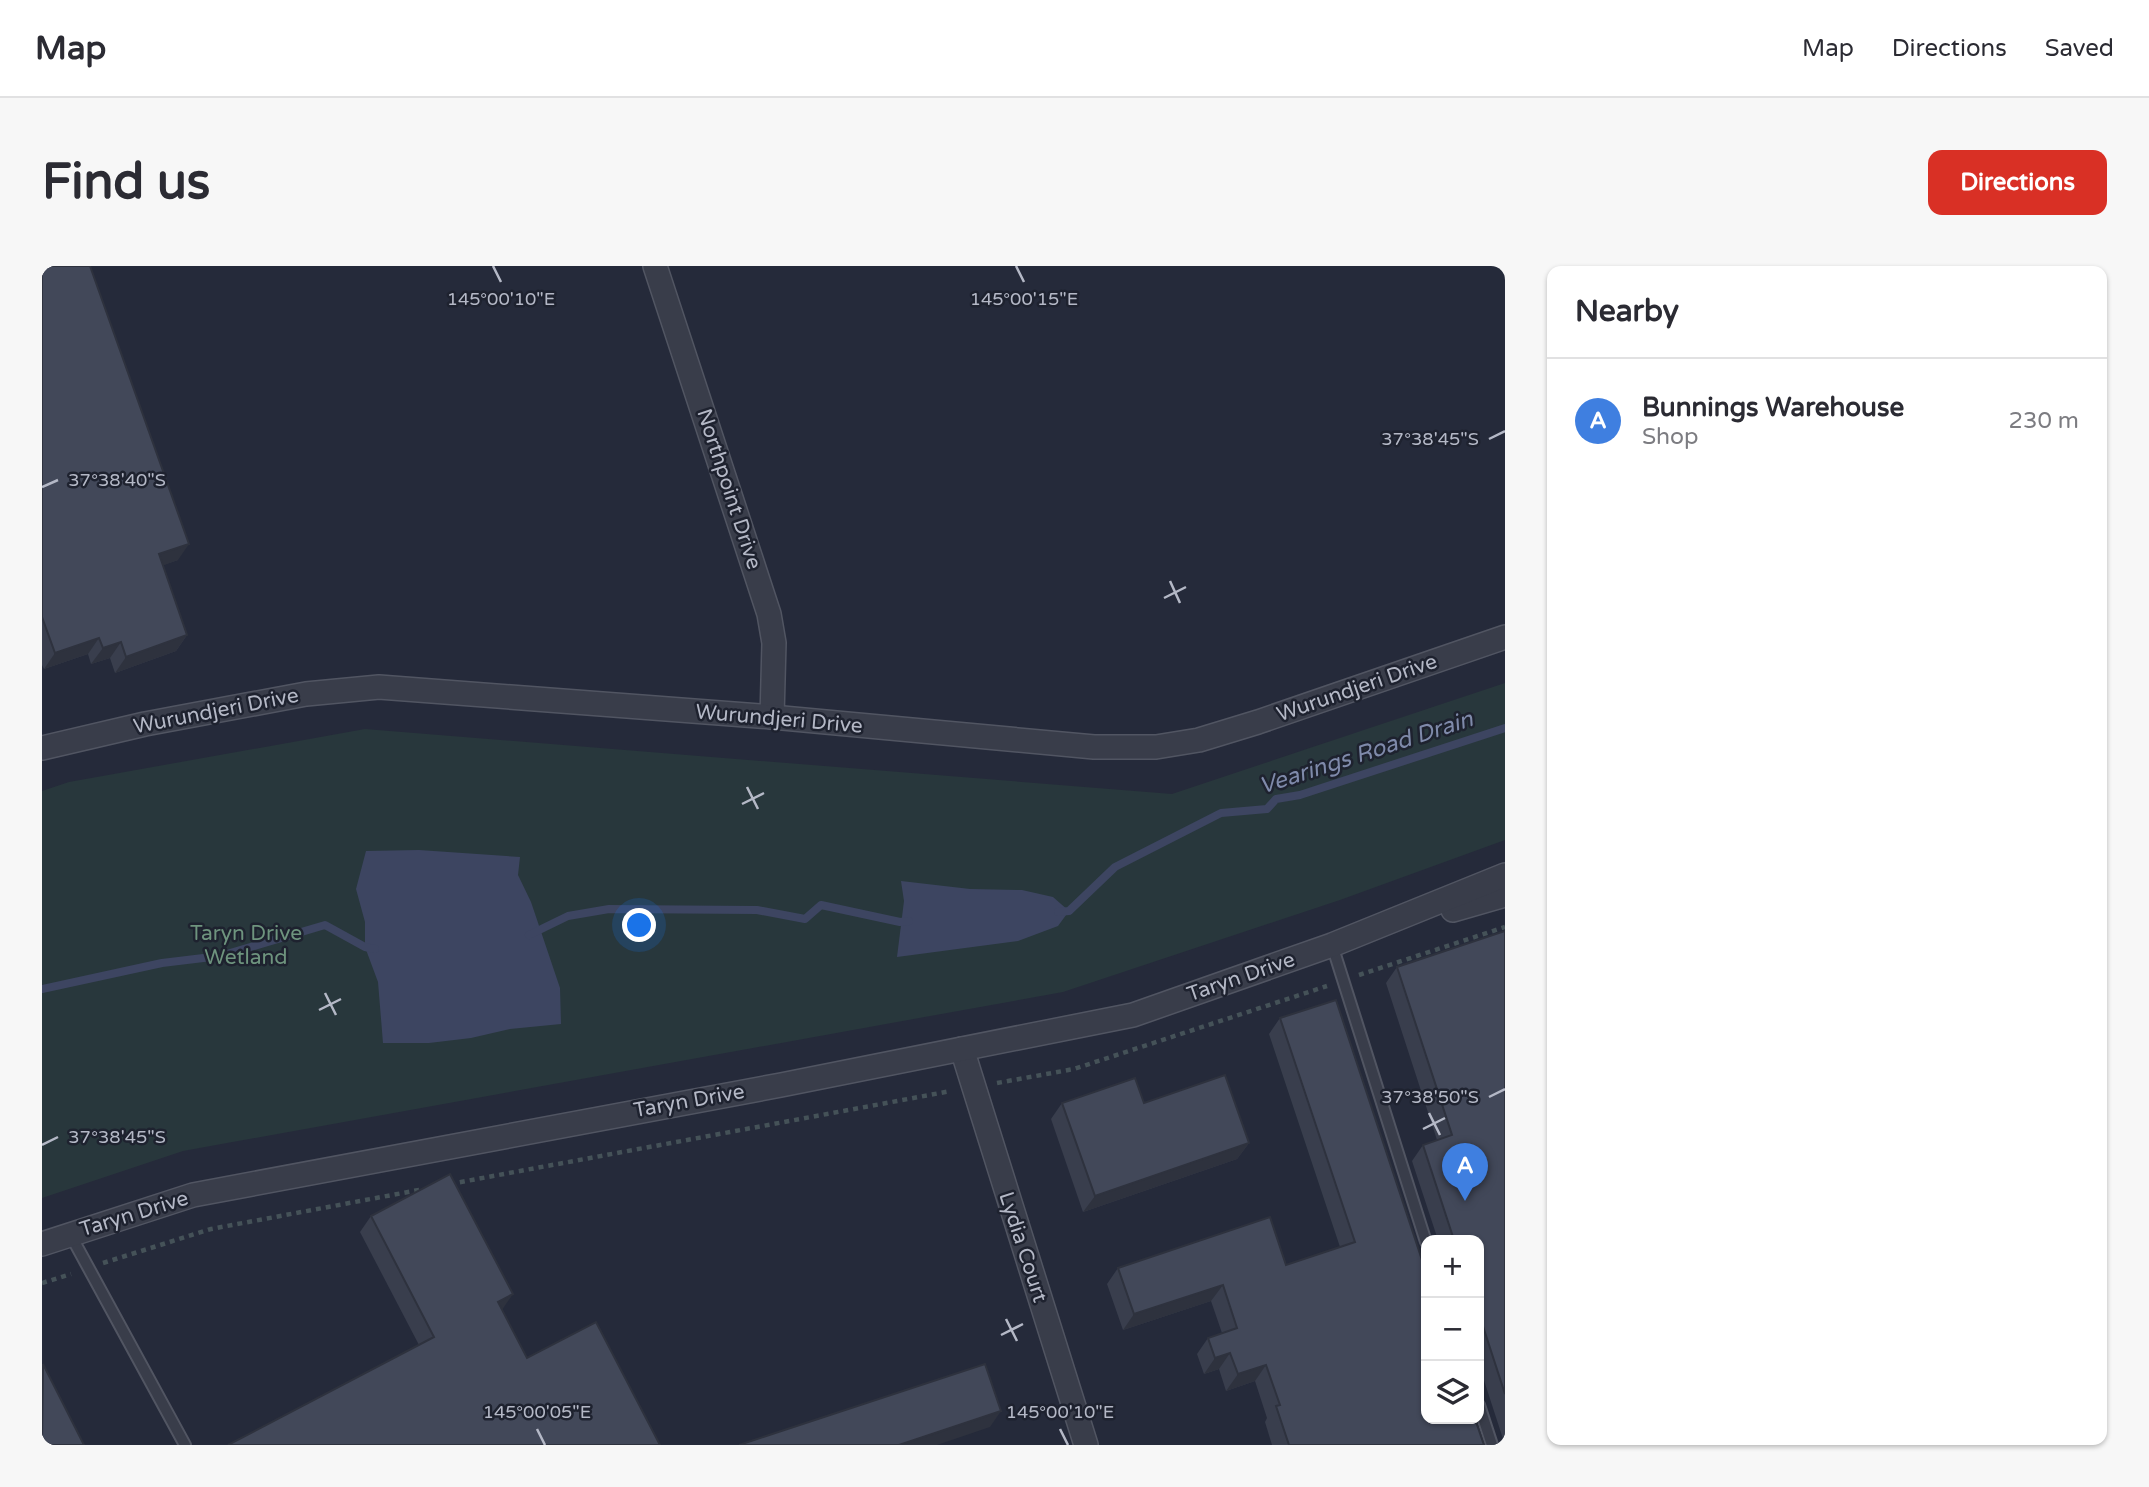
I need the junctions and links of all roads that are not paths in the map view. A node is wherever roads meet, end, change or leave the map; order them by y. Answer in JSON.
{"nodes":[{"id":1,"x":655,"y":266,"type":"edge"},
{"id":2,"x":1505,"y":637,"type":"edge"},
{"id":3,"x":772,"y":717,"type":"junction"},
{"id":4,"x":42,"y":748,"type":"edge"},
{"id":5,"x":1505,"y":875,"type":"edge"},
{"id":6,"x":1505,"y":895,"type":"edge"},
{"id":7,"x":1332,"y":945,"type":"junction"},
{"id":8,"x":962,"y":1049,"type":"junction"},
{"id":9,"x":70,"y":1234,"type":"junction"},
{"id":10,"x":1424,"y":1235,"type":"edge"},
{"id":11,"x":42,"y":1244,"type":"edge"},
{"id":12,"x":1484,"y":1420,"type":"edge"},
{"id":13,"x":185,"y":1445,"type":"edge"},
{"id":14,"x":1086,"y":1445,"type":"edge"},
{"id":15,"x":1492,"y":1445,"type":"edge"}],
"edges":[{"from":1,"to":3,"type":"street","name":"Northpoint Drive"},
{"from":2,"to":3,"type":"street","name":"Wurundjeri Drive"},
{"from":3,"to":4,"type":"street","name":"Wurundjeri Drive"},
{"from":5,"to":7,"type":"street","name":"Taryn Drive"},
{"from":6,"to":7,"type":"street","name":"Taryn Drive"},
{"from":7,"to":8,"type":"street","name":"Taryn Drive"},
{"from":7,"to":10,"type":"lane"},
{"from":8,"to":9,"type":"street","name":"Taryn Drive"},
{"from":8,"to":14,"type":"street","name":"Lydia Court"},
{"from":9,"to":11,"type":"street","name":"Taryn Drive"},
{"from":9,"to":13,"type":"lane"},
{"from":12,"to":15,"type":"lane"}]}
